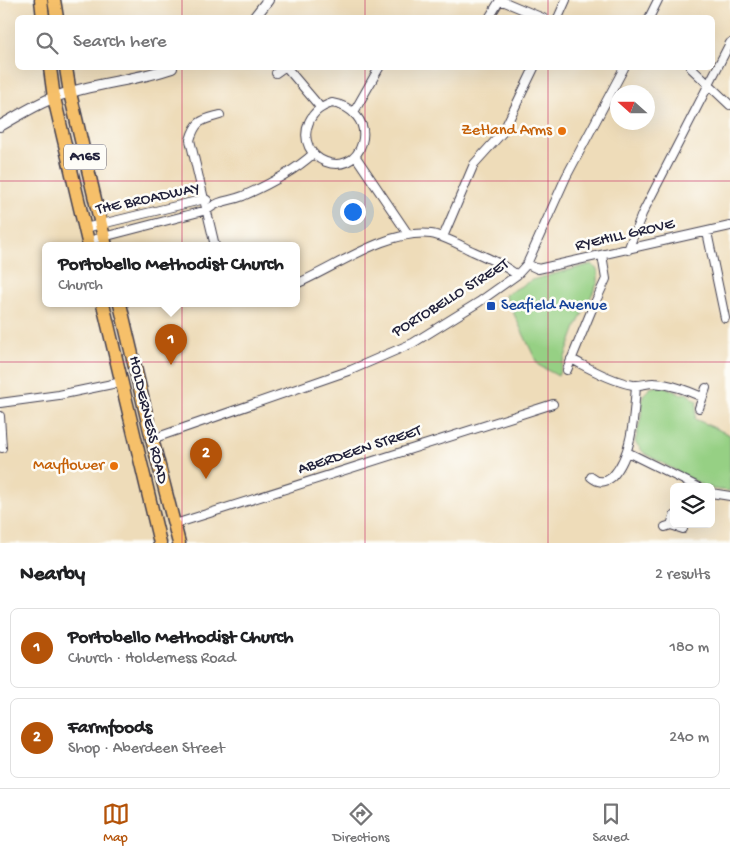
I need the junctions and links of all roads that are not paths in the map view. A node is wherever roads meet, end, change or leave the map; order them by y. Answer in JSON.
{"nodes":[{"id":1,"x":41,"y":0,"type":"edge"},
{"id":2,"x":54,"y":0,"type":"edge"},
{"id":3,"x":268,"y":0,"type":"edge"},
{"id":4,"x":500,"y":0,"type":"edge"},
{"id":5,"x":566,"y":0,"type":"edge"},
{"id":6,"x":658,"y":0,"type":"edge"},
{"id":7,"x":43,"y":15,"type":"edge"},
{"id":8,"x":56,"y":15,"type":"edge"},
{"id":9,"x":256,"y":15,"type":"edge"},
{"id":10,"x":492,"y":15,"type":"edge"},
{"id":11,"x":536,"y":15,"type":"edge"},
{"id":12,"x":559,"y":15,"type":"edge"},
{"id":13,"x":650,"y":15,"type":"edge"},
{"id":14,"x":730,"y":43,"type":"edge"},
{"id":15,"x":50,"y":70,"type":"edge"},
{"id":16,"x":66,"y":70,"type":"edge"},
{"id":17,"x":166,"y":70,"type":"edge"},
{"id":18,"x":289,"y":70,"type":"edge"},
{"id":19,"x":377,"y":70,"type":"edge"},
{"id":20,"x":533,"y":70,"type":"edge"},
{"id":21,"x":623,"y":70,"type":"edge"},
{"id":22,"x":693,"y":70,"type":"edge"},
{"id":23,"x":708,"y":84,"type":"junction"},
{"id":24,"x":70,"y":92,"type":"junction"},
{"id":25,"x":54,"y":98,"type":"junction"},
{"id":26,"x":730,"y":105,"type":"edge"},
{"id":27,"x":320,"y":107,"type":"junction"},
{"id":28,"x":354,"y":112,"type":"junction"},
{"id":29,"x":220,"y":115,"type":"dead end"},
{"id":30,"x":0,"y":126,"type":"edge"},
{"id":31,"x":313,"y":154,"type":"junction"},
{"id":32,"x":356,"y":157,"type":"junction"},
{"id":33,"x":204,"y":199,"type":"junction"},
{"id":34,"x":216,"y":203,"type":"junction"},
{"id":35,"x":207,"y":210,"type":"junction"},
{"id":36,"x":101,"y":224,"type":"junction"},
{"id":37,"x":730,"y":226,"type":"edge"},
{"id":38,"x":85,"y":228,"type":"junction"},
{"id":39,"x":707,"y":232,"type":"junction"},
{"id":40,"x":408,"y":234,"type":"junction"},
{"id":41,"x":443,"y":237,"type":"junction"},
{"id":42,"x":88,"y":242,"type":"edge"},
{"id":43,"x":105,"y":242,"type":"edge"},
{"id":44,"x":214,"y":242,"type":"edge"},
{"id":45,"x":628,"y":250,"type":"junction"},
{"id":46,"x":602,"y":255,"type":"junction"},
{"id":47,"x":527,"y":264,"type":"junction"},
{"id":48,"x":518,"y":275,"type":"junction"},
{"id":49,"x":300,"y":282,"type":"edge"},
{"id":50,"x":104,"y":307,"type":"edge"},
{"id":51,"x":121,"y":307,"type":"edge"},
{"id":52,"x":725,"y":318,"type":"dead end"},
{"id":53,"x":572,"y":359,"type":"junction"},
{"id":54,"x":567,"y":370,"type":"dead end"},
{"id":55,"x":122,"y":382,"type":"junction"},
{"id":56,"x":636,"y":385,"type":"junction"},
{"id":57,"x":706,"y":388,"type":"dead end"},
{"id":58,"x":702,"y":397,"type":"junction"},
{"id":59,"x":0,"y":404,"type":"edge"},
{"id":60,"x":553,"y":404,"type":"dead end"},
{"id":61,"x":698,"y":408,"type":"dead end"},
{"id":62,"x":0,"y":416,"type":"edge"},
{"id":63,"x":152,"y":439,"type":"junction"},
{"id":64,"x":2,"y":448,"type":"dead end"},
{"id":65,"x":627,"y":452,"type":"junction"},
{"id":66,"x":592,"y":477,"type":"dead end"},
{"id":67,"x":684,"y":483,"type":"edge"},
{"id":68,"x":715,"y":494,"type":"edge"},
{"id":69,"x":730,"y":496,"type":"edge"},
{"id":70,"x":175,"y":524,"type":"junction"},
{"id":71,"x":678,"y":528,"type":"edge"},
{"id":72,"x":683,"y":529,"type":"dead end"},
{"id":73,"x":160,"y":543,"type":"edge"},
{"id":74,"x":179,"y":543,"type":"edge"}],
"edges":[{"from":1,"to":7,"type":"highway"},
{"from":2,"to":8,"type":"highway"},
{"from":3,"to":9,"type":"street"},
{"from":4,"to":10,"type":"street"},
{"from":4,"to":11,"type":"street"},
{"from":5,"to":12,"type":"street"},
{"from":6,"to":13,"type":"street"},
{"from":14,"to":23,"type":"street"},
{"from":15,"to":25,"type":"highway","number":"A165"},
{"from":16,"to":24,"type":"highway","number":"A165"},
{"from":17,"to":24,"type":"street"},
{"from":18,"to":27,"type":"street"},
{"from":19,"to":28,"type":"street"},
{"from":20,"to":41,"type":"street"},
{"from":21,"to":47,"type":"street","name":"PORTOBELLO STREET"},
{"from":22,"to":23,"type":"street"},
{"from":23,"to":26,"type":"street"},
{"from":23,"to":45,"type":"street"},
{"from":24,"to":25,"type":"street"},
{"from":24,"to":36,"type":"highway","number":"A165"},
{"from":25,"to":30,"type":"street"},
{"from":25,"to":38,"type":"highway","number":"A165"},
{"from":27,"to":28,"type":"street"},
{"from":27,"to":31,"type":"street"},
{"from":28,"to":32,"type":"street"},
{"from":29,"to":33,"type":"street"},
{"from":31,"to":32,"type":"street"},
{"from":31,"to":34,"type":"street","name":"THE BROADWAY"},
{"from":32,"to":40,"type":"street"},
{"from":33,"to":34,"type":"street","name":"THE BROADWAY"},
{"from":33,"to":35,"type":"street"},
{"from":33,"to":36,"type":"street","name":"THE BROADWAY"},
{"from":34,"to":35,"type":"street","name":"THE BROADWAY"},
{"from":35,"to":43,"type":"street","name":"THE BROADWAY"},
{"from":35,"to":44,"type":"street"},
{"from":36,"to":38,"type":"street","name":"THE BROADWAY"},
{"from":36,"to":43,"type":"highway","number":"A165"},
{"from":37,"to":39,"type":"street","name":"RYEHILL GROVE"},
{"from":38,"to":42,"type":"highway","number":"A165"},
{"from":39,"to":45,"type":"street","name":"RYEHILL GROVE"},
{"from":39,"to":52,"type":"street"},
{"from":40,"to":41,"type":"street"},
{"from":40,"to":49,"type":"street"},
{"from":41,"to":48,"type":"street"},
{"from":45,"to":46,"type":"street","name":"RYEHILL GROVE"},
{"from":46,"to":47,"type":"street","name":"RYEHILL GROVE"},
{"from":46,"to":53,"type":"street"},
{"from":47,"to":48,"type":"street","name":"PORTOBELLO STREET"},
{"from":48,"to":63,"type":"street","name":"PORTOBELLO STREET"},
{"from":50,"to":55,"type":"highway","name":"HOLDERNESS ROAD"},
{"from":51,"to":63,"type":"highway","name":"HOLDERNESS ROAD"},
{"from":53,"to":54,"type":"street"},
{"from":53,"to":56,"type":"street"},
{"from":55,"to":59,"type":"street"},
{"from":55,"to":73,"type":"highway","name":"HOLDERNESS ROAD"},
{"from":56,"to":58,"type":"street"},
{"from":56,"to":65,"type":"street"},
{"from":57,"to":58,"type":"street"},
{"from":58,"to":61,"type":"street"},
{"from":60,"to":70,"type":"street","name":"ABERDEEN STREET"},
{"from":62,"to":64,"type":"street"},
{"from":63,"to":70,"type":"highway","name":"HOLDERNESS ROAD"},
{"from":65,"to":66,"type":"street"},
{"from":65,"to":67,"type":"street"},
{"from":68,"to":69,"type":"street"},
{"from":70,"to":74,"type":"highway","name":"HOLDERNESS ROAD"},
{"from":71,"to":72,"type":"street"}]}
